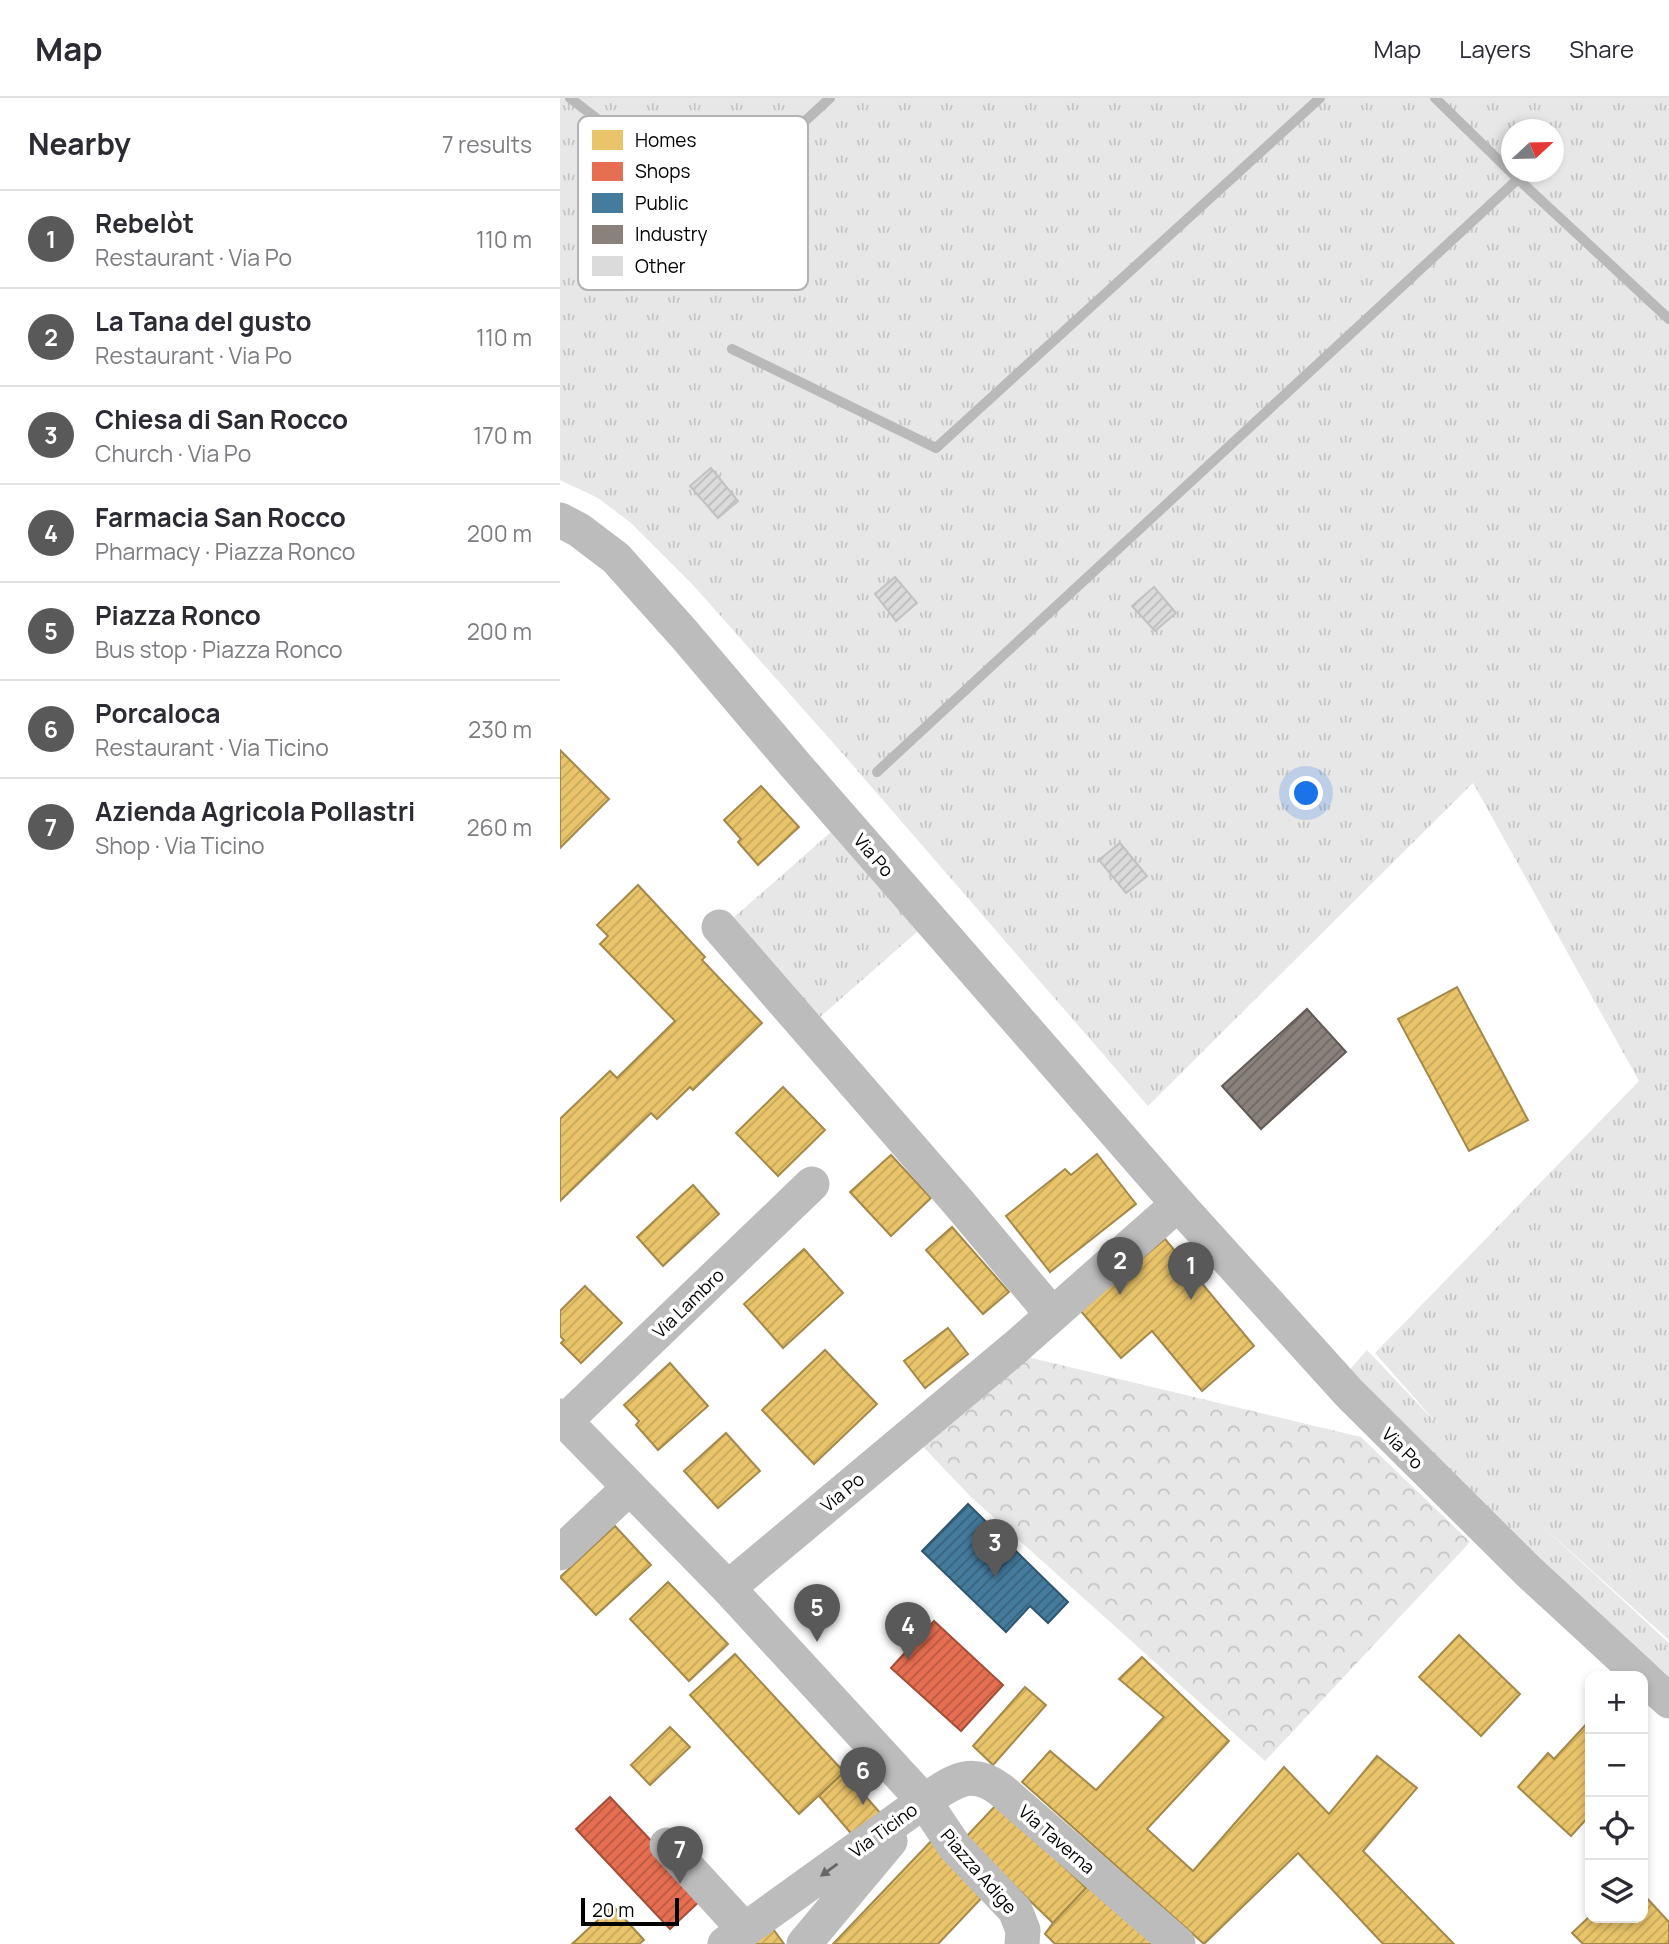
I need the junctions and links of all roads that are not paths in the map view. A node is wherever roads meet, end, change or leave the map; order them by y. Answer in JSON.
{"nodes":[{"id":1,"x":560,"y":520,"type":"edge"},
{"id":2,"x":719,"y":927,"type":"dead end"},
{"id":3,"x":812,"y":1184,"type":"dead end"},
{"id":4,"x":1178,"y":1204,"type":"junction"},
{"id":5,"x":1052,"y":1314,"type":"junction"},
{"id":6,"x":562,"y":1419,"type":"edge"},
{"id":7,"x":629,"y":1488,"type":"junction"},
{"id":8,"x":560,"y":1553,"type":"edge"},
{"id":9,"x":728,"y":1588,"type":"junction"},
{"id":10,"x":1638,"y":1671,"type":"edge"},
{"id":11,"x":1648,"y":1681,"type":"edge"},
{"id":12,"x":1669,"y":1701,"type":"edge"},
{"id":13,"x":924,"y":1801,"type":"junction"},
{"id":14,"x":667,"y":1845,"type":"dead end"},
{"id":15,"x":735,"y":1937,"type":"edge"},
{"id":16,"x":804,"y":1944,"type":"edge"},
{"id":17,"x":1022,"y":1944,"type":"edge"},
{"id":18,"x":1178,"y":1944,"type":"edge"}],
"edges":[{"from":1,"to":4,"type":"street","name":"Via Po"},
{"from":2,"to":5,"type":"street"},
{"from":3,"to":6,"type":"street","name":"Via Lambro"},
{"from":4,"to":5,"type":"street","name":"Via Po"},
{"from":4,"to":10,"type":"street","name":"Via Po"},
{"from":5,"to":9,"type":"street","name":"Via Po"},
{"from":6,"to":7,"type":"street","name":"Piazza Adige"},
{"from":7,"to":8,"type":"street"},
{"from":7,"to":9,"type":"street","name":"Piazza Adige"},
{"from":9,"to":13,"type":"street","name":"Piazza Adige"},
{"from":11,"to":12,"type":"street","name":"Via Po"},
{"from":13,"to":15,"type":"street","name":"Via Ticino","one_way":true},
{"from":13,"to":16,"type":"street","name":"Via Ticino"},
{"from":13,"to":17,"type":"street","name":"Piazza Adige"},
{"from":13,"to":18,"type":"street","name":"Via Taverna"},
{"from":14,"to":15,"type":"street"}]}
